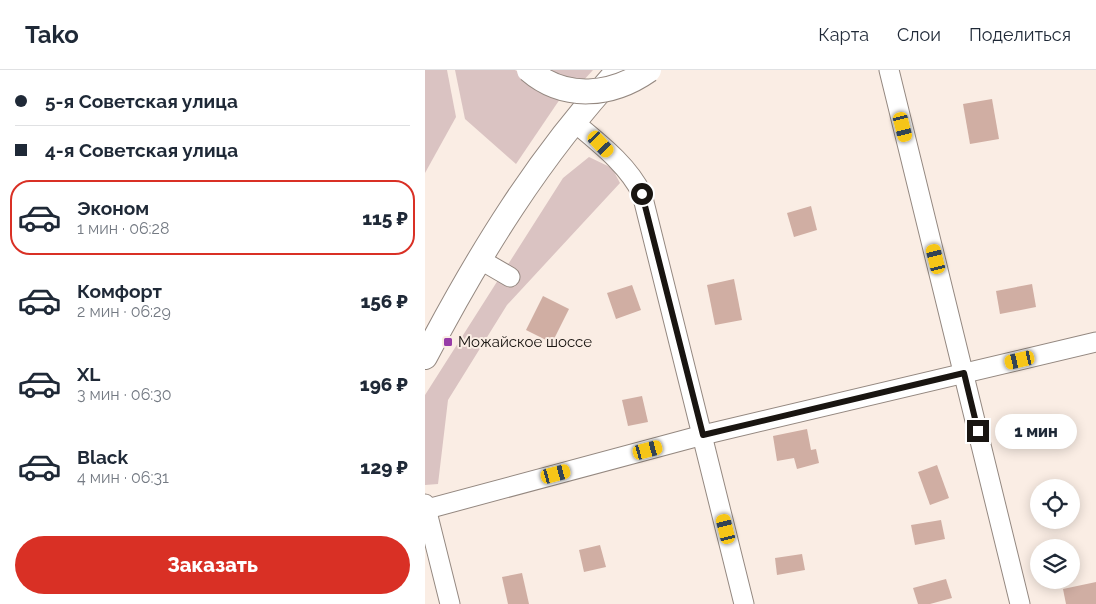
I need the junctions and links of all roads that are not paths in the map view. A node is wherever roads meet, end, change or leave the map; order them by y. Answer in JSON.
{"nodes":[{"id":1,"x":529,"y":70,"type":"edge"},
{"id":2,"x":600,"y":70,"type":"edge"},
{"id":3,"x":619,"y":70,"type":"edge"},
{"id":4,"x":649,"y":70,"type":"edge"},
{"id":5,"x":889,"y":70,"type":"edge"},
{"id":6,"x":574,"y":122,"type":"junction"},
{"id":7,"x":479,"y":259,"type":"junction"},
{"id":8,"x":510,"y":277,"type":"dead end"},
{"id":9,"x":425,"y":327,"type":"edge"},
{"id":10,"x":1096,"y":342,"type":"edge"},
{"id":11,"x":425,"y":357,"type":"edge"},
{"id":12,"x":964,"y":373,"type":"junction"},
{"id":13,"x":703,"y":435,"type":"junction"},
{"id":14,"x":426,"y":506,"type":"edge"},
{"id":15,"x":450,"y":604,"type":"edge"},
{"id":16,"x":744,"y":604,"type":"edge"},
{"id":17,"x":1020,"y":604,"type":"edge"}],
"edges":[{"from":1,"to":4,"type":"main road","bridge":true},
{"from":2,"to":9,"type":"main road"},
{"from":3,"to":6,"type":"main road"},
{"from":5,"to":12,"type":"street"},
{"from":6,"to":7,"type":"main road"},
{"from":6,"to":13,"type":"street"},
{"from":7,"to":8,"type":"street"},
{"from":7,"to":11,"type":"main road"},
{"from":10,"to":12,"type":"street"},
{"from":12,"to":13,"type":"street"},
{"from":12,"to":17,"type":"street"},
{"from":13,"to":14,"type":"street"},
{"from":13,"to":16,"type":"street"},
{"from":14,"to":15,"type":"street"}]}
